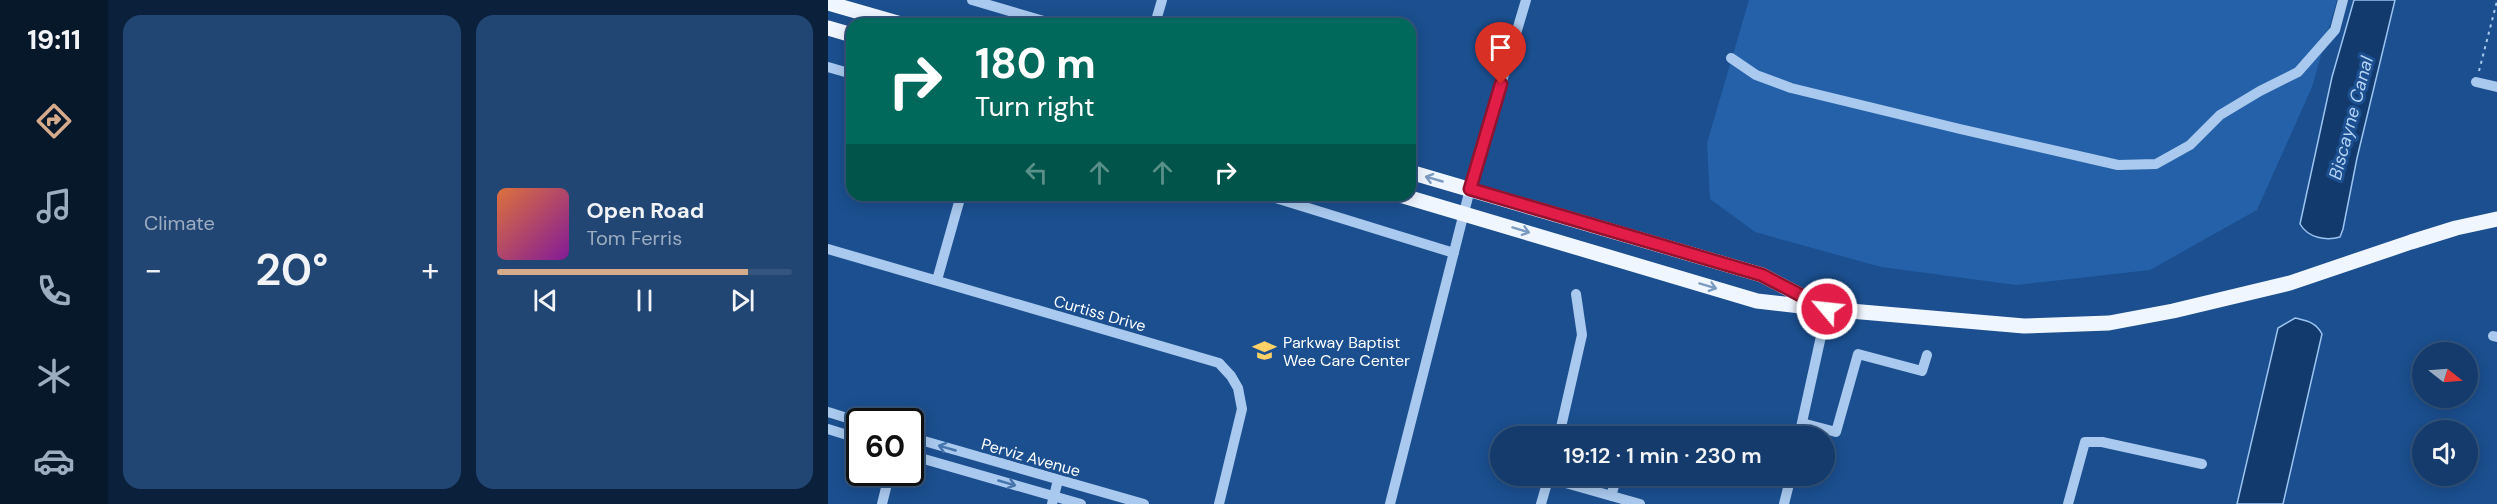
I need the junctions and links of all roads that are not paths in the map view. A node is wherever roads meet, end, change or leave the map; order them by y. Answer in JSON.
{"nodes":[{"id":1,"x":972,"y":0,"type":"edge"},
{"id":2,"x":1162,"y":0,"type":"edge"},
{"id":3,"x":1526,"y":0,"type":"edge"},
{"id":4,"x":2343,"y":0,"type":"edge"},
{"id":5,"x":828,"y":3,"type":"edge"},
{"id":6,"x":880,"y":18,"type":"edge"},
{"id":7,"x":1034,"y":18,"type":"edge"},
{"id":8,"x":1157,"y":18,"type":"edge"},
{"id":9,"x":828,"y":28,"type":"edge"},
{"id":10,"x":846,"y":33,"type":"edge"},
{"id":11,"x":1731,"y":58,"type":"dead end"},
{"id":12,"x":828,"y":67,"type":"edge"},
{"id":13,"x":846,"y":72,"type":"edge"},
{"id":14,"x":2476,"y":82,"type":"road end"},
{"id":15,"x":2497,"y":87,"type":"edge"},
{"id":16,"x":1416,"y":174,"type":"edge"},
{"id":17,"x":1470,"y":189,"type":"junction"},
{"id":18,"x":1416,"y":200,"type":"edge"},
{"id":19,"x":959,"y":201,"type":"edge"},
{"id":20,"x":1285,"y":201,"type":"edge"},
{"id":21,"x":1465,"y":214,"type":"junction"},
{"id":22,"x":2497,"y":219,"type":"edge"},
{"id":23,"x":828,"y":249,"type":"edge"},
{"id":24,"x":1454,"y":253,"type":"junction"},
{"id":25,"x":937,"y":280,"type":"junction"},
{"id":26,"x":1576,"y":294,"type":"dead end"},
{"id":27,"x":1827,"y":309,"type":"junction"},
{"id":28,"x":1927,"y":355,"type":"dead end"},
{"id":29,"x":828,"y":412,"type":"edge"},
{"id":30,"x":846,"y":418,"type":"edge"},
{"id":31,"x":1802,"y":423,"type":"junction"},
{"id":32,"x":1561,"y":426,"type":"edge"},
{"id":33,"x":1801,"y":426,"type":"edge"},
{"id":34,"x":828,"y":429,"type":"edge"},
{"id":35,"x":846,"y":435,"type":"edge"},
{"id":36,"x":924,"y":441,"type":"edge"},
{"id":37,"x":924,"y":459,"type":"edge"},
{"id":38,"x":2202,"y":464,"type":"dead end"},
{"id":39,"x":1058,"y":480,"type":"junction"},
{"id":40,"x":886,"y":486,"type":"edge"},
{"id":41,"x":1546,"y":486,"type":"edge"},
{"id":42,"x":1578,"y":486,"type":"edge"},
{"id":43,"x":1614,"y":486,"type":"edge"},
{"id":44,"x":1788,"y":486,"type":"edge"},
{"id":45,"x":1611,"y":496,"type":"junction"},
{"id":46,"x":1053,"y":500,"type":"edge"},
{"id":47,"x":882,"y":504,"type":"edge"},
{"id":48,"x":1081,"y":504,"type":"edge"},
{"id":49,"x":1144,"y":504,"type":"edge"},
{"id":50,"x":1219,"y":504,"type":"edge"},
{"id":51,"x":1390,"y":504,"type":"edge"},
{"id":52,"x":1541,"y":504,"type":"edge"},
{"id":53,"x":1640,"y":504,"type":"edge"},
{"id":54,"x":1784,"y":504,"type":"edge"},
{"id":55,"x":2068,"y":504,"type":"edge"}],
"edges":[{"from":1,"to":7,"type":"street"},
{"from":2,"to":8,"type":"street"},
{"from":3,"to":17,"type":"street"},
{"from":4,"to":11,"type":"street"},
{"from":5,"to":6,"type":"main road"},
{"from":9,"to":10,"type":"main road"},
{"from":12,"to":13,"type":"street"},
{"from":14,"to":15,"type":"street"},
{"from":17,"to":16,"type":"main road","one_way":true},
{"from":17,"to":21,"type":"street"},
{"from":17,"to":27,"type":"main road"},
{"from":18,"to":21,"type":"main road"},
{"from":19,"to":25,"type":"street"},
{"from":20,"to":24,"type":"street"},
{"from":21,"to":24,"type":"street"},
{"from":21,"to":27,"type":"main road","one_way":true},
{"from":22,"to":27,"type":"main road"},
{"from":23,"to":25,"type":"street","name":"Curtiss Drive"},
{"from":24,"to":51,"type":"street"},
{"from":25,"to":50,"type":"street","name":"Curtiss Drive"},
{"from":26,"to":32,"type":"street"},
{"from":27,"to":31,"type":"street"},
{"from":28,"to":31,"type":"street"},
{"from":29,"to":30,"type":"street"},
{"from":31,"to":33,"type":"street"},
{"from":34,"to":35,"type":"street"},
{"from":39,"to":36,"type":"street","name":"Perviz Avenue","one_way":true},
{"from":37,"to":46,"type":"street","name":"Perviz Avenue","one_way":true},
{"from":38,"to":55,"type":"street"},
{"from":39,"to":46,"type":"street"},
{"from":39,"to":49,"type":"street","name":"Perviz Avenue"},
{"from":40,"to":47,"type":"street"},
{"from":41,"to":52,"type":"street"},
{"from":42,"to":45,"type":"street"},
{"from":43,"to":45,"type":"street"},
{"from":44,"to":54,"type":"street"},
{"from":45,"to":53,"type":"street"},
{"from":46,"to":48,"type":"street","name":"Perviz Avenue"}]}
